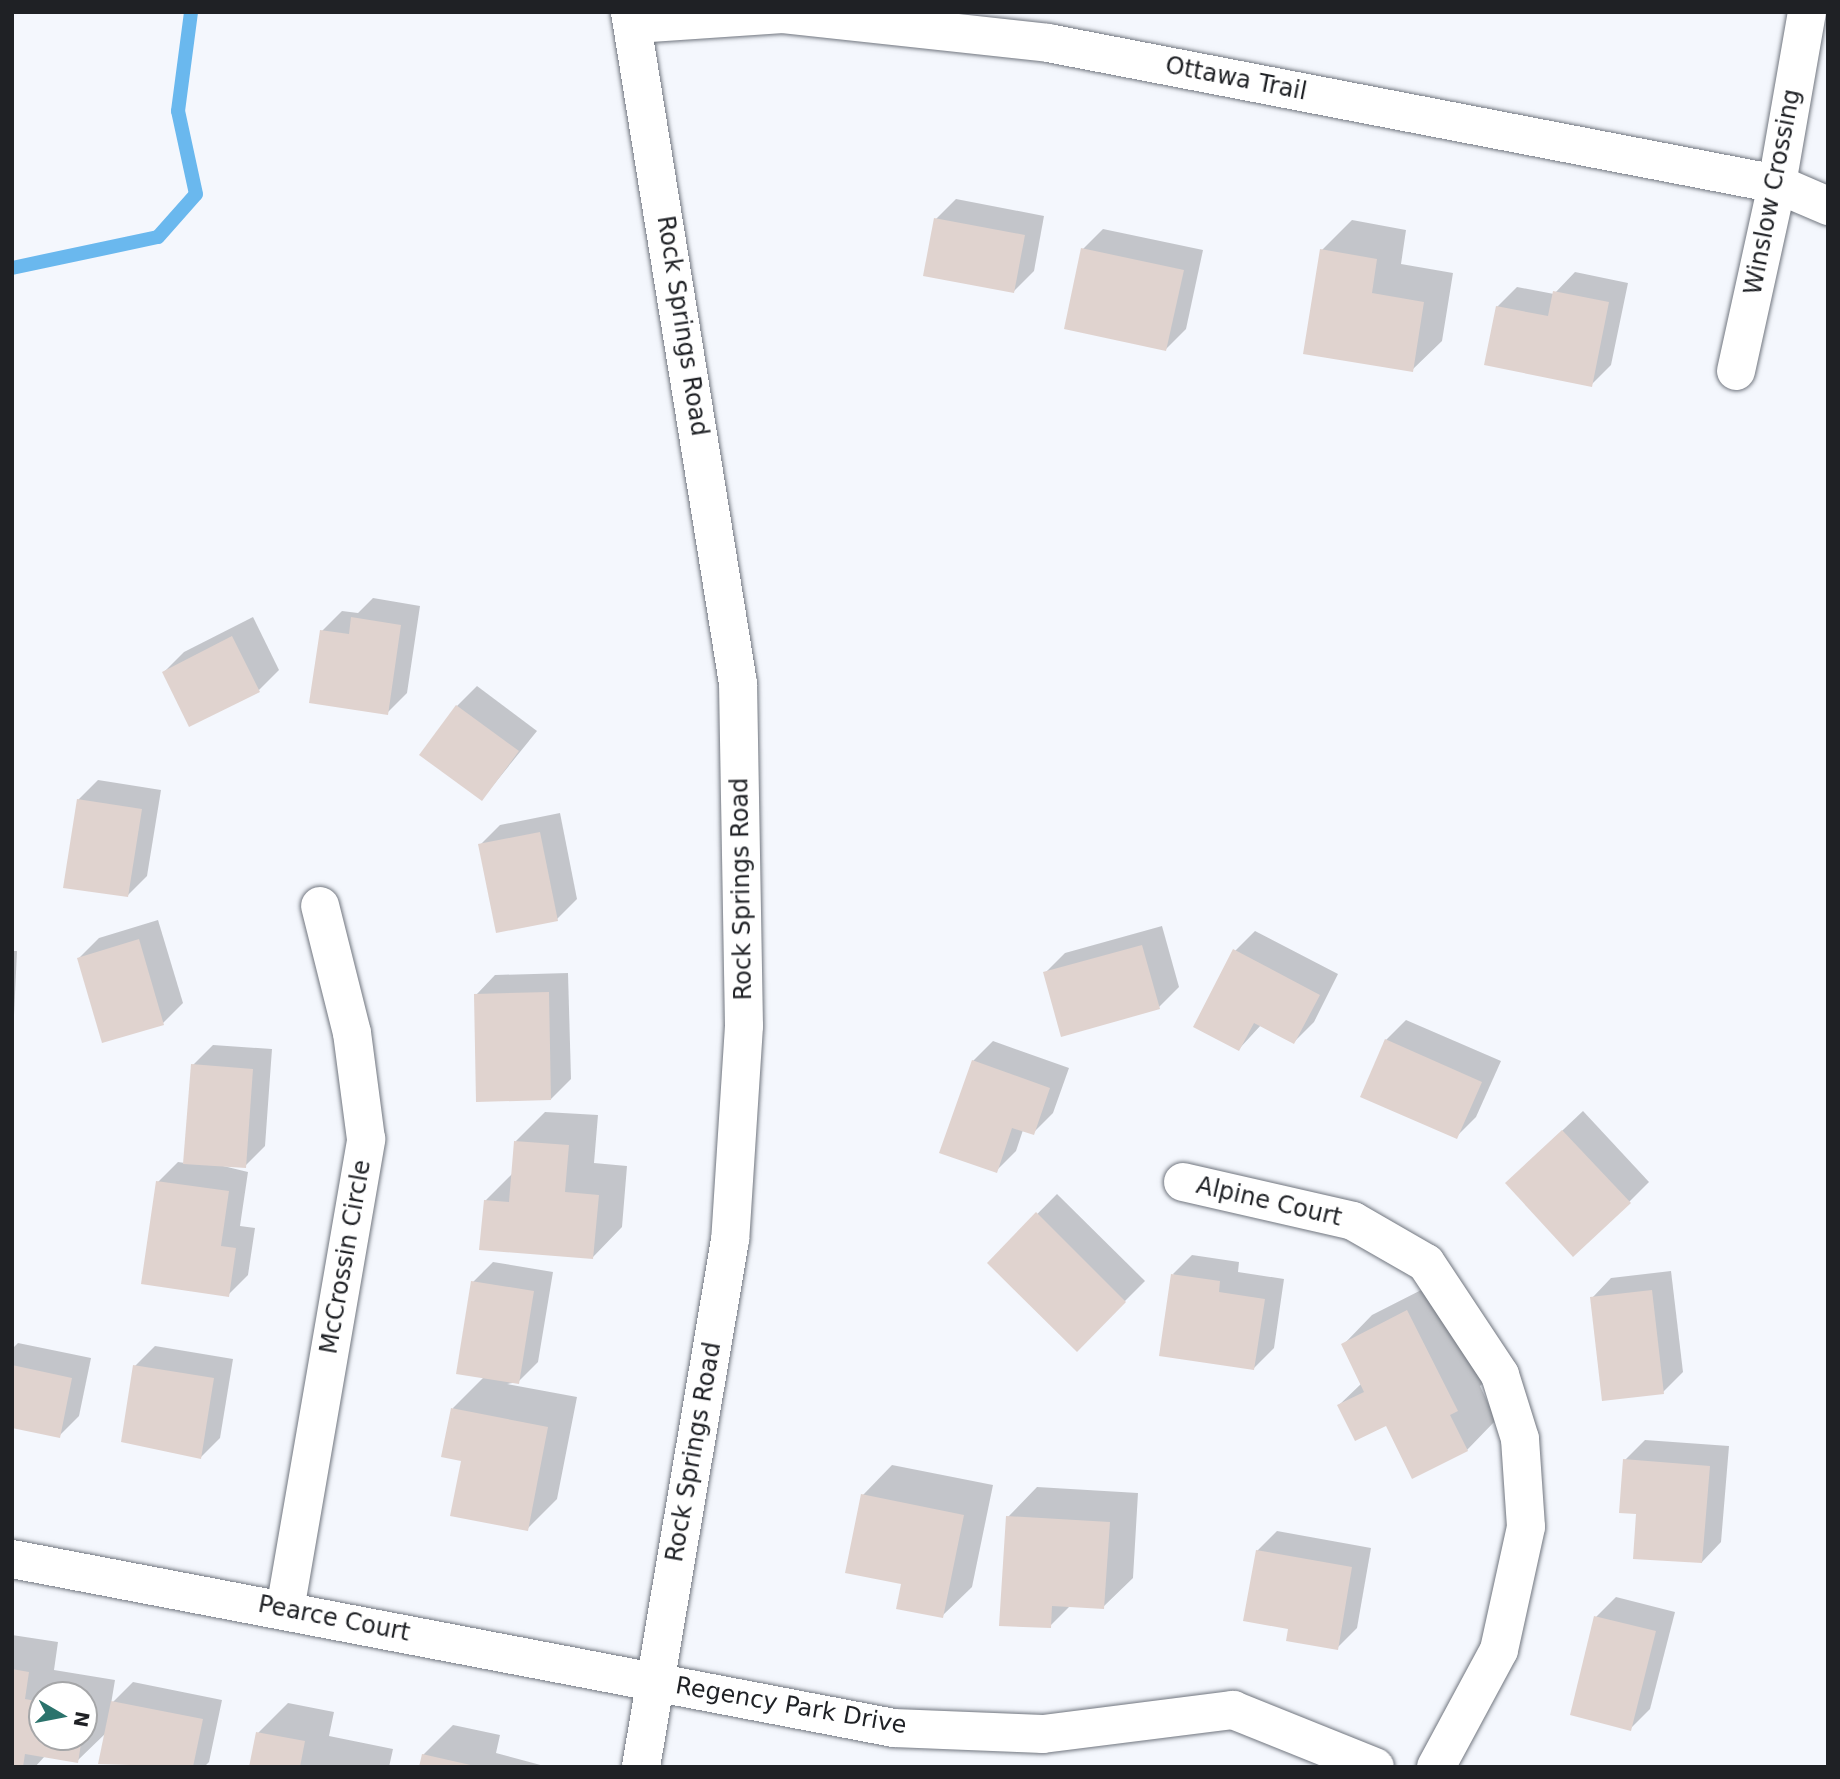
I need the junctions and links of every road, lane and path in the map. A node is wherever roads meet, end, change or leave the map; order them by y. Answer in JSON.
{"nodes":[{"id":1,"x":1807,"y":12,"type":"edge"},
{"id":2,"x":633,"y":18,"type":"edge"},
{"id":3,"x":1777,"y":184,"type":"junction"},
{"id":4,"x":1828,"y":206,"type":"edge"},
{"id":5,"x":1736,"y":371,"type":"dead end"},
{"id":6,"x":320,"y":906,"type":"dead end"},
{"id":7,"x":1182,"y":1182,"type":"dead end"},
{"id":8,"x":12,"y":1559,"type":"edge"},
{"id":9,"x":285,"y":1610,"type":"junction"},
{"id":10,"x":656,"y":1681,"type":"junction"},
{"id":11,"x":641,"y":1767,"type":"edge"},
{"id":12,"x":1375,"y":1767,"type":"edge"},
{"id":13,"x":1436,"y":1767,"type":"edge"}],
"edges":[{"from":1,"to":3,"type":"street","name":"Winslow Crossing"},
{"from":2,"to":3,"type":"street","name":"Ottawa Trail"},
{"from":2,"to":10,"type":"street","name":"Rock Springs Road"},
{"from":3,"to":4,"type":"street","name":"Ottawa Trail"},
{"from":3,"to":5,"type":"street","name":"Winslow Crossing"},
{"from":6,"to":9,"type":"street","name":"McCrossin Circle"},
{"from":7,"to":13,"type":"street","name":"Alpine Court"},
{"from":8,"to":9,"type":"street","name":"Pearce Court"},
{"from":9,"to":10,"type":"street","name":"Pearce Court"},
{"from":10,"to":11,"type":"street","name":"Rock Springs Road"},
{"from":10,"to":12,"type":"street","name":"Regency Park Drive"}]}
